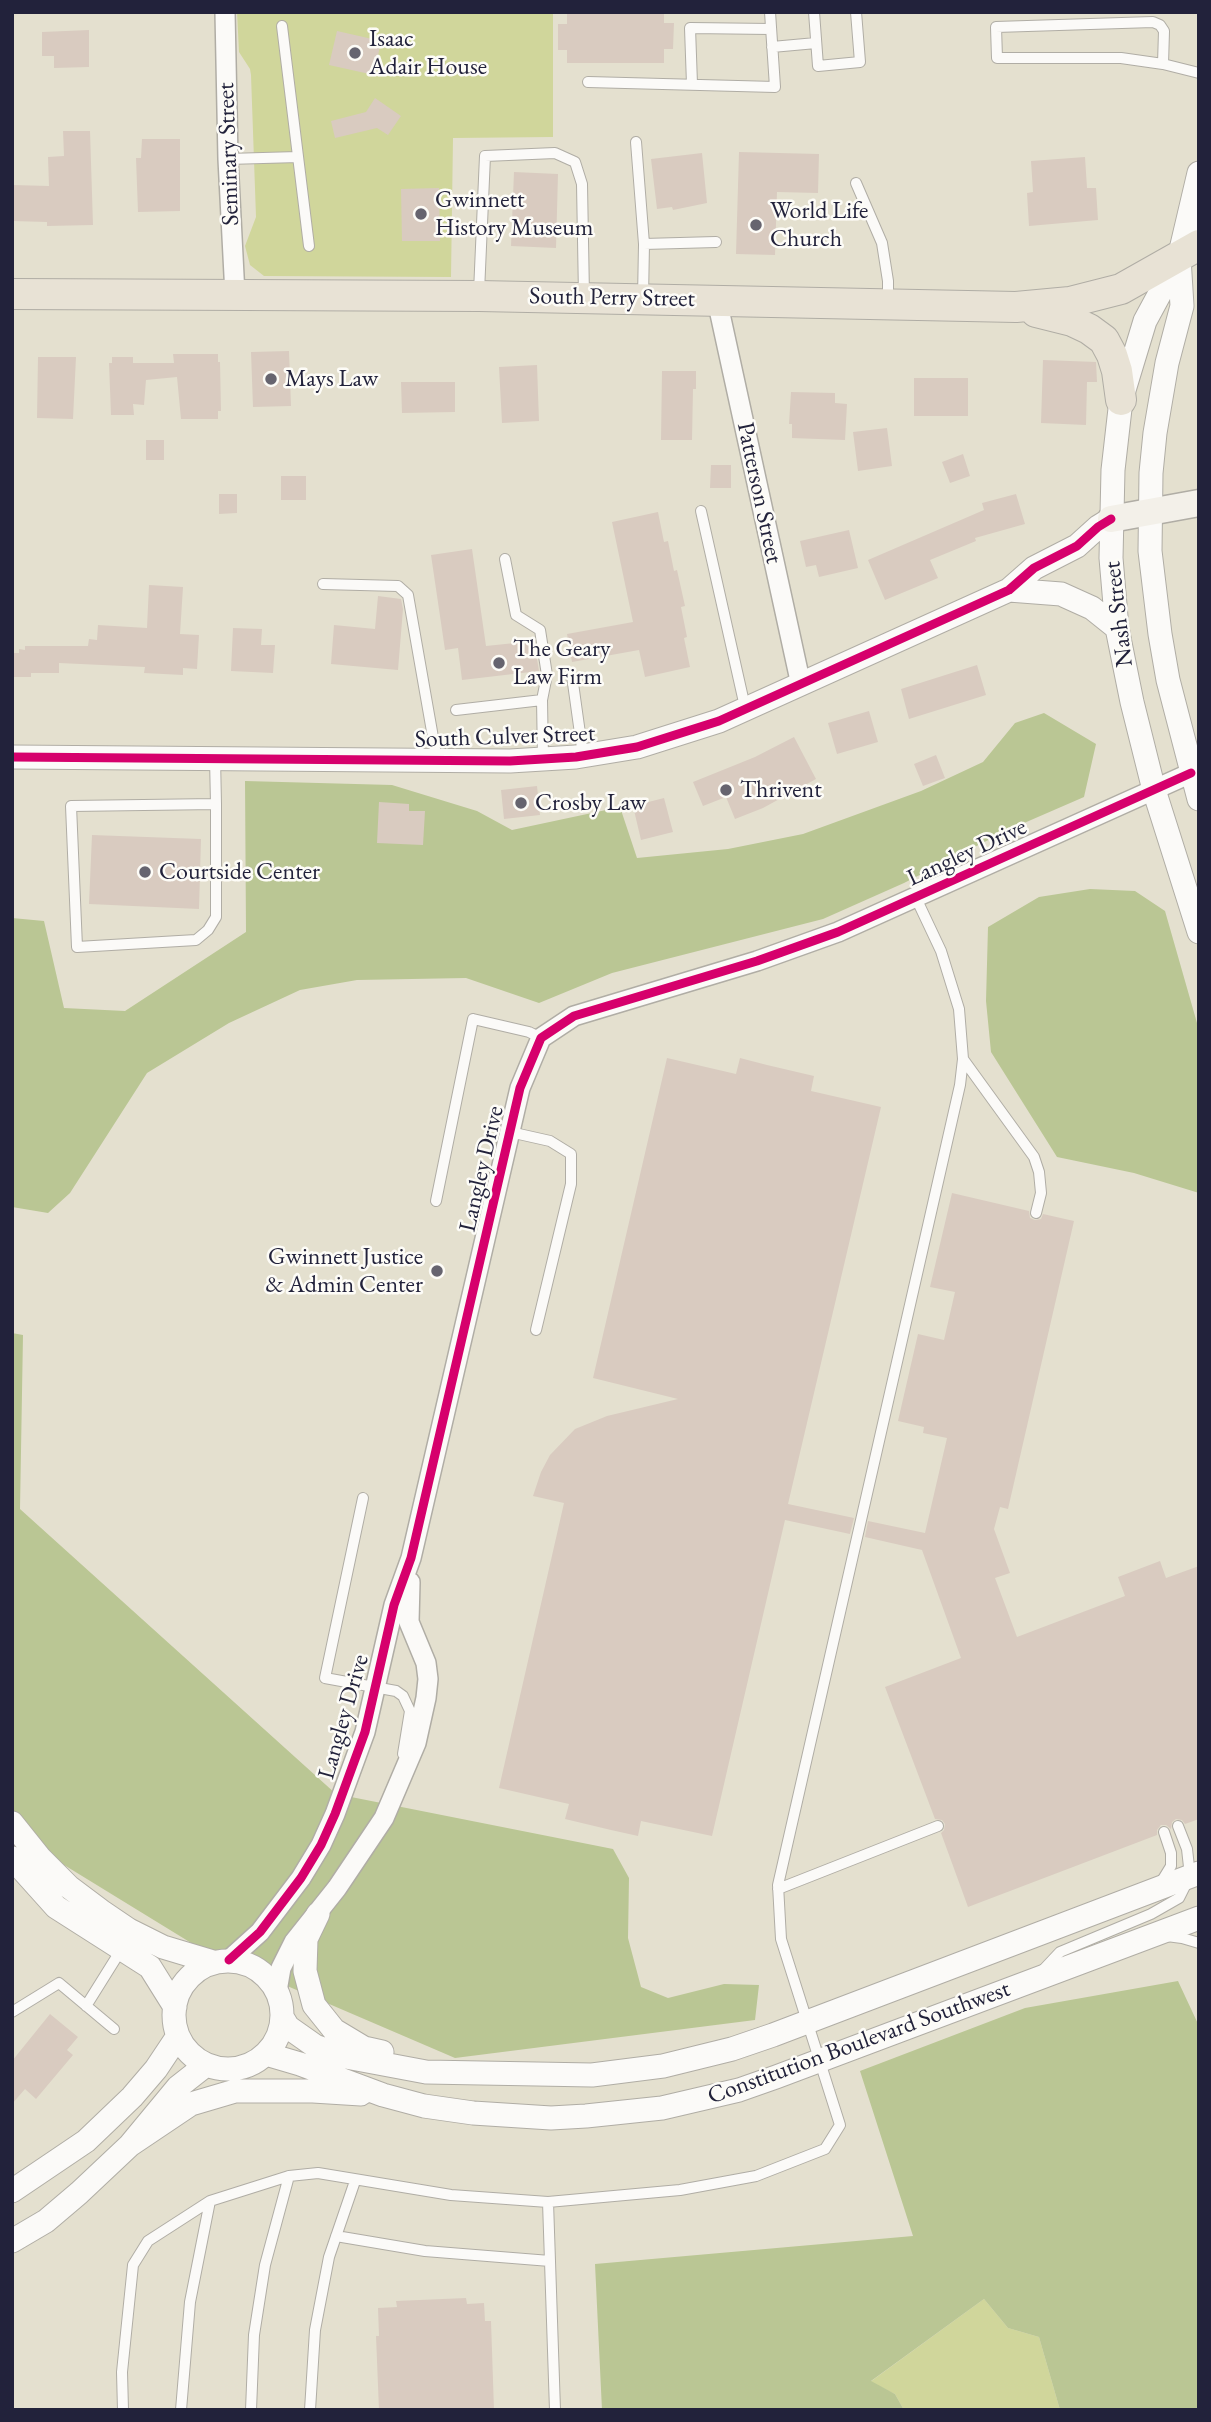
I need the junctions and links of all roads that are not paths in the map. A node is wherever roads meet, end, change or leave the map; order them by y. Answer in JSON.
{"nodes":[{"id":1,"x":225,"y":12,"type":"edge"},
{"id":2,"x":770,"y":12,"type":"edge"},
{"id":3,"x":814,"y":12,"type":"edge"},
{"id":4,"x":856,"y":12,"type":"edge"},
{"id":5,"x":282,"y":26,"type":"dead end"},
{"id":6,"x":771,"y":29,"type":"junction"},
{"id":7,"x":816,"y":43,"type":"junction"},
{"id":8,"x":772,"y":47,"type":"junction"},
{"id":9,"x":1163,"y":64,"type":"junction"},
{"id":10,"x":1199,"y":73,"type":"edge"},
{"id":11,"x":588,"y":82,"type":"dead end"},
{"id":12,"x":692,"y":84,"type":"junction"},
{"id":13,"x":636,"y":142,"type":"dead end"},
{"id":14,"x":298,"y":157,"type":"junction"},
{"id":15,"x":228,"y":159,"type":"junction"},
{"id":16,"x":1199,"y":173,"type":"edge"},
{"id":17,"x":856,"y":183,"type":"dead end"},
{"id":18,"x":716,"y":242,"type":"dead end"},
{"id":19,"x":644,"y":244,"type":"junction"},
{"id":20,"x":309,"y":246,"type":"dead end"},
{"id":21,"x":1189,"y":251,"type":"edge"},
{"id":22,"x":12,"y":294,"type":"edge"},
{"id":23,"x":235,"y":295,"type":"junction"},
{"id":24,"x":479,"y":296,"type":"junction"},
{"id":25,"x":584,"y":298,"type":"junction"},
{"id":26,"x":643,"y":298,"type":"junction"},
{"id":27,"x":717,"y":300,"type":"junction"},
{"id":28,"x":889,"y":304,"type":"junction"},
{"id":29,"x":1016,"y":307,"type":"junction"},
{"id":30,"x":1121,"y":400,"type":"junction"},
{"id":31,"x":1199,"y":503,"type":"edge"},
{"id":32,"x":701,"y":511,"type":"dead end"},
{"id":33,"x":1150,"y":514,"type":"junction"},
{"id":34,"x":1111,"y":519,"type":"junction"},
{"id":35,"x":505,"y":559,"type":"dead end"},
{"id":36,"x":323,"y":584,"type":"dead end"},
{"id":37,"x":1009,"y":590,"type":"junction"},
{"id":38,"x":1117,"y":628,"type":"junction"},
{"id":39,"x":572,"y":676,"type":"dead end"},
{"id":40,"x":801,"y":685,"type":"junction"},
{"id":41,"x":542,"y":700,"type":"junction"},
{"id":42,"x":748,"y":709,"type":"junction"},
{"id":43,"x":456,"y":710,"type":"dead end"},
{"id":44,"x":583,"y":756,"type":"junction"},
{"id":45,"x":12,"y":757,"type":"edge"},
{"id":46,"x":215,"y":757,"type":"junction"},
{"id":47,"x":543,"y":760,"type":"junction"},
{"id":48,"x":437,"y":761,"type":"junction"},
{"id":49,"x":1195,"y":772,"type":"edge"},
{"id":50,"x":1154,"y":790,"type":"junction"},
{"id":51,"x":1199,"y":799,"type":"edge"},
{"id":52,"x":216,"y":804,"type":"junction"},
{"id":53,"x":916,"y":898,"type":"junction"},
{"id":54,"x":1199,"y":932,"type":"edge"},
{"id":55,"x":541,"y":1038,"type":"junction"},
{"id":56,"x":963,"y":1059,"type":"junction"},
{"id":57,"x":510,"y":1132,"type":"junction"},
{"id":58,"x":436,"y":1201,"type":"dead end"},
{"id":59,"x":1036,"y":1213,"type":"dead end"},
{"id":60,"x":536,"y":1329,"type":"dead end"},
{"id":61,"x":363,"y":1498,"type":"dead end"},
{"id":62,"x":411,"y":1558,"type":"junction"},
{"id":63,"x":375,"y":1688,"type":"junction"},
{"id":64,"x":396,"y":1790,"type":"junction"},
{"id":65,"x":12,"y":1823,"type":"edge"},
{"id":66,"x":938,"y":1826,"type":"dead end"},
{"id":67,"x":1178,"y":1826,"type":"dead end"},
{"id":68,"x":1164,"y":1832,"type":"dead end"},
{"id":69,"x":1187,"y":1849,"type":"junction"},
{"id":70,"x":12,"y":1858,"type":"edge"},
{"id":71,"x":1196,"y":1870,"type":"edge"},
{"id":72,"x":1158,"y":1888,"type":"junction"},
{"id":73,"x":778,"y":1889,"type":"junction"},
{"id":74,"x":318,"y":1914,"type":"junction"},
{"id":75,"x":1198,"y":1919,"type":"edge"},
{"id":76,"x":1153,"y":1935,"type":"junction"},
{"id":77,"x":1199,"y":1943,"type":"edge"},
{"id":78,"x":121,"y":1950,"type":"junction"},
{"id":79,"x":221,"y":1961,"type":"junction"},
{"id":80,"x":1035,"y":1979,"type":"junction"},
{"id":81,"x":277,"y":1991,"type":"junction"},
{"id":82,"x":86,"y":2006,"type":"junction"},
{"id":83,"x":174,"y":2007,"type":"junction"},
{"id":84,"x":12,"y":2012,"type":"edge"},
{"id":85,"x":282,"y":2017,"type":"junction"},
{"id":86,"x":808,"y":2022,"type":"junction"},
{"id":87,"x":114,"y":2029,"type":"dead end"},
{"id":88,"x":178,"y":2036,"type":"junction"},
{"id":89,"x":266,"y":2054,"type":"junction"},
{"id":90,"x":819,"y":2061,"type":"junction"},
{"id":91,"x":206,"y":2065,"type":"junction"},
{"id":92,"x":467,"y":2074,"type":"junction"},
{"id":93,"x":383,"y":2095,"type":"junction"},
{"id":94,"x":130,"y":2145,"type":"junction"},
{"id":95,"x":289,"y":2176,"type":"junction"},
{"id":96,"x":355,"y":2181,"type":"junction"},
{"id":97,"x":12,"y":2191,"type":"edge"},
{"id":98,"x":210,"y":2201,"type":"junction"},
{"id":99,"x":548,"y":2202,"type":"junction"},
{"id":100,"x":336,"y":2236,"type":"junction"},
{"id":101,"x":12,"y":2241,"type":"edge"},
{"id":102,"x":550,"y":2261,"type":"junction"},
{"id":103,"x":122,"y":2410,"type":"edge"},
{"id":104,"x":181,"y":2410,"type":"edge"},
{"id":105,"x":251,"y":2410,"type":"edge"},
{"id":106,"x":310,"y":2410,"type":"edge"},
{"id":107,"x":555,"y":2410,"type":"edge"}],
"edges":[{"from":1,"to":15,"type":"street","name":"Seminary Street"},
{"from":2,"to":6,"type":"lane"},
{"from":3,"to":7,"type":"lane"},
{"from":4,"to":7,"type":"lane"},
{"from":5,"to":14,"type":"lane"},
{"from":6,"to":8,"type":"lane"},
{"from":6,"to":12,"type":"lane"},
{"from":7,"to":8,"type":"lane"},
{"from":8,"to":12,"type":"lane"},
{"from":9,"to":9,"type":"lane"},
{"from":9,"to":10,"type":"lane"},
{"from":11,"to":12,"type":"lane"},
{"from":13,"to":19,"type":"lane"},
{"from":14,"to":15,"type":"lane"},
{"from":14,"to":20,"type":"lane"},
{"from":15,"to":23,"type":"street","name":"Seminary Street"},
{"from":16,"to":21,"type":"street","name":"Nash Street"},
{"from":17,"to":28,"type":"lane"},
{"from":18,"to":19,"type":"lane"},
{"from":19,"to":26,"type":"lane"},
{"from":21,"to":29,"type":"main road","name":"South Perry Street"},
{"from":21,"to":30,"type":"street","name":"Nash Street"},
{"from":21,"to":33,"type":"street","name":"Nash Street"},
{"from":22,"to":23,"type":"main road","name":"South Perry Street"},
{"from":23,"to":24,"type":"main road","name":"South Perry Street"},
{"from":24,"to":25,"type":"main road","name":"South Perry Street"},
{"from":24,"to":25,"type":"lane"},
{"from":25,"to":26,"type":"main road","name":"South Perry Street"},
{"from":26,"to":27,"type":"main road","name":"South Perry Street"},
{"from":27,"to":28,"type":"main road","name":"South Perry Street"},
{"from":27,"to":40,"type":"street","name":"Patterson Street"},
{"from":28,"to":29,"type":"main road","name":"South Perry Street"},
{"from":29,"to":30,"type":"main road"},
{"from":30,"to":34,"type":"street","name":"Nash Street"},
{"from":31,"to":33,"type":"main road"},
{"from":32,"to":42,"type":"lane"},
{"from":33,"to":34,"type":"main road"},
{"from":33,"to":49,"type":"street","name":"Nash Street"},
{"from":34,"to":37,"type":"street"},
{"from":34,"to":38,"type":"street","name":"Nash Street"},
{"from":35,"to":41,"type":"lane"},
{"from":36,"to":48,"type":"lane"},
{"from":37,"to":38,"type":"street"},
{"from":37,"to":40,"type":"street","name":"South Culver Street"},
{"from":38,"to":50,"type":"street","name":"Nash Street"},
{"from":39,"to":44,"type":"lane"},
{"from":40,"to":42,"type":"street","name":"South Culver Street"},
{"from":41,"to":43,"type":"lane"},
{"from":41,"to":47,"type":"lane"},
{"from":42,"to":44,"type":"street","name":"South Culver Street"},
{"from":44,"to":47,"type":"street","name":"South Culver Street"},
{"from":45,"to":46,"type":"street","name":"South Culver Street"},
{"from":46,"to":48,"type":"street","name":"South Culver Street"},
{"from":46,"to":52,"type":"lane"},
{"from":47,"to":48,"type":"street","name":"South Culver Street"},
{"from":49,"to":50,"type":"street","name":"Langley Drive"},
{"from":49,"to":51,"type":"street","name":"Nash Street"},
{"from":50,"to":53,"type":"street","name":"Langley Drive"},
{"from":50,"to":54,"type":"street","name":"Nash Street"},
{"from":52,"to":52,"type":"lane"},
{"from":53,"to":55,"type":"street","name":"Langley Drive"},
{"from":53,"to":56,"type":"lane"},
{"from":55,"to":57,"type":"street","name":"Langley Drive"},
{"from":55,"to":58,"type":"lane"},
{"from":56,"to":59,"type":"lane"},
{"from":56,"to":73,"type":"lane"},
{"from":57,"to":60,"type":"lane"},
{"from":57,"to":62,"type":"street","name":"Langley Drive"},
{"from":61,"to":63,"type":"lane"},
{"from":62,"to":63,"type":"street","name":"Langley Drive"},
{"from":62,"to":64,"type":"street","name":"Langley Drive"},
{"from":63,"to":64,"type":"lane"},
{"from":63,"to":79,"type":"street","name":"Langley Drive"},
{"from":64,"to":74,"type":"street","name":"Langley Drive"},
{"from":65,"to":79,"type":"street"},
{"from":66,"to":73,"type":"lane"},
{"from":67,"to":69,"type":"lane"},
{"from":68,"to":72,"type":"lane"},
{"from":69,"to":71,"type":"lane"},
{"from":69,"to":71,"type":"lane"},
{"from":70,"to":78,"type":"street"},
{"from":71,"to":72,"type":"street","name":"Constitution Boulevard Southwest"},
{"from":71,"to":80,"type":"lane"},
{"from":72,"to":86,"type":"street","name":"Constitution Boulevard Southwest"},
{"from":73,"to":86,"type":"lane"},
{"from":74,"to":81,"type":"street","name":"Langley Drive"},
{"from":74,"to":92,"type":"street"},
{"from":75,"to":76,"type":"street","name":"Constitution Boulevard Southwest"},
{"from":76,"to":77,"type":"lane"},
{"from":76,"to":80,"type":"street","name":"Constitution Boulevard Southwest"},
{"from":78,"to":82,"type":"lane"},
{"from":78,"to":83,"type":"street"},
{"from":79,"to":81,"type":"street"},
{"from":79,"to":83,"type":"street"},
{"from":80,"to":90,"type":"street","name":"Constitution Boulevard Southwest"},
{"from":81,"to":85,"type":"street"},
{"from":82,"to":84,"type":"lane"},
{"from":82,"to":87,"type":"lane"},
{"from":83,"to":88,"type":"street"},
{"from":85,"to":89,"type":"street"},
{"from":85,"to":92,"type":"street","name":"Constitution Boulevard Southwest"},
{"from":86,"to":90,"type":"lane"},
{"from":86,"to":92,"type":"street","name":"Constitution Boulevard Southwest"},
{"from":88,"to":91,"type":"street"},
{"from":88,"to":97,"type":"street"},
{"from":89,"to":91,"type":"street"},
{"from":89,"to":93,"type":"street","name":"Constitution Boulevard Southwest"},
{"from":90,"to":93,"type":"street","name":"Constitution Boulevard Southwest"},
{"from":90,"to":99,"type":"lane"},
{"from":91,"to":94,"type":"street"},
{"from":93,"to":94,"type":"street"},
{"from":94,"to":101,"type":"street"},
{"from":95,"to":96,"type":"lane"},
{"from":95,"to":98,"type":"lane"},
{"from":95,"to":105,"type":"lane"},
{"from":96,"to":99,"type":"lane"},
{"from":96,"to":100,"type":"lane"},
{"from":98,"to":103,"type":"lane"},
{"from":98,"to":104,"type":"lane"},
{"from":99,"to":102,"type":"lane"},
{"from":100,"to":102,"type":"lane"},
{"from":100,"to":106,"type":"lane"},
{"from":102,"to":107,"type":"lane"}]}
